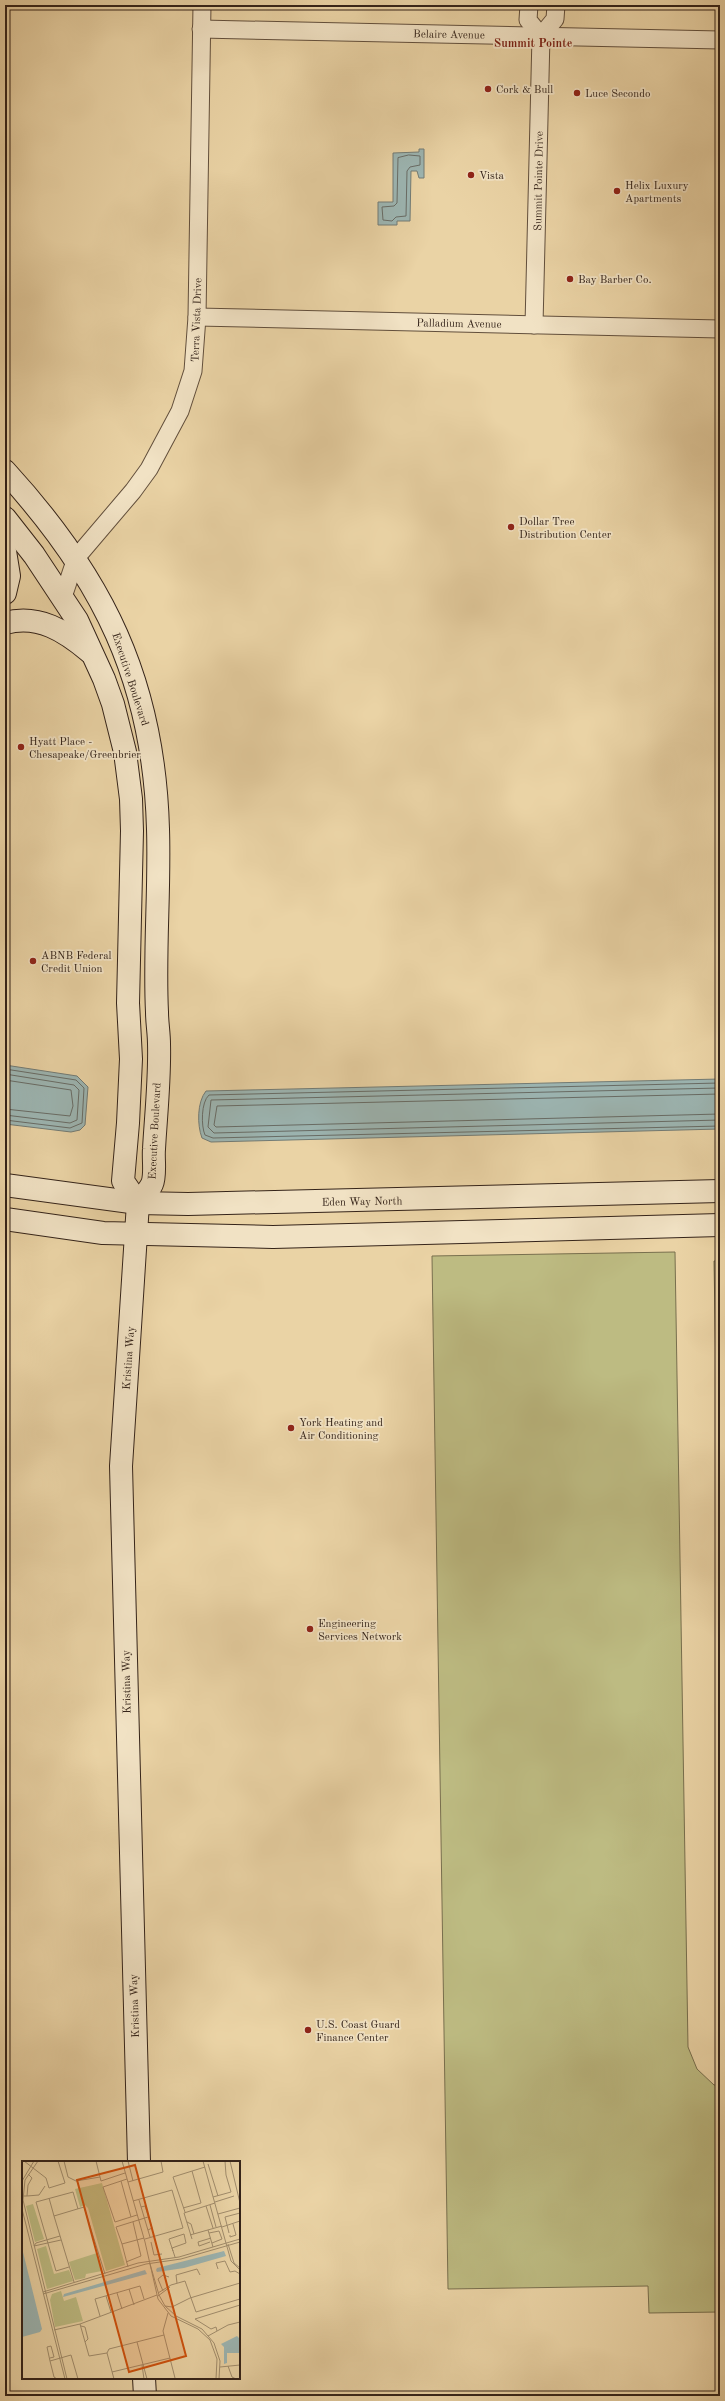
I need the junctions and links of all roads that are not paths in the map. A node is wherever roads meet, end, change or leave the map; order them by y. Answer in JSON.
{"nodes":[{"id":1,"x":202,"y":5,"type":"edge"},
{"id":2,"x":529,"y":5,"type":"edge"},
{"id":3,"x":556,"y":5,"type":"edge"},
{"id":4,"x":202,"y":29,"type":"junction"},
{"id":5,"x":541,"y":36,"type":"junction"},
{"id":6,"x":720,"y":40,"type":"edge"},
{"id":7,"x":197,"y":317,"type":"junction"},
{"id":8,"x":534,"y":325,"type":"junction"},
{"id":9,"x":720,"y":329,"type":"edge"},
{"id":10,"x":5,"y":471,"type":"edge"},
{"id":11,"x":5,"y":518,"type":"edge"},
{"id":12,"x":5,"y":551,"type":"edge"},
{"id":13,"x":76,"y":558,"type":"junction"},
{"id":14,"x":5,"y":593,"type":"edge"},
{"id":15,"x":63,"y":598,"type":"junction"},
{"id":16,"x":5,"y":623,"type":"edge"},
{"id":17,"x":94,"y":655,"type":"junction"},
{"id":18,"x":5,"y":1185,"type":"edge"},
{"id":19,"x":720,"y":1192,"type":"edge"},
{"id":20,"x":138,"y":1203,"type":"junction"},
{"id":21,"x":5,"y":1219,"type":"edge"},
{"id":22,"x":720,"y":1225,"type":"edge"},
{"id":23,"x":136,"y":1235,"type":"junction"},
{"id":24,"x":138,"y":2161,"type":"edge"},
{"id":25,"x":144,"y":2379,"type":"edge"},
{"id":26,"x":145,"y":2396,"type":"edge"}],
"edges":[{"from":1,"to":4,"type":"street","name":"Terra Vista Drive"},
{"from":2,"to":5,"type":"street"},
{"from":3,"to":5,"type":"street"},
{"from":4,"to":5,"type":"street","name":"Belaire Avenue"},
{"from":4,"to":7,"type":"street","name":"Terra Vista Drive"},
{"from":5,"to":6,"type":"street","name":"Belaire Avenue"},
{"from":5,"to":8,"type":"street","name":"Summit Pointe Drive"},
{"from":7,"to":8,"type":"street","name":"Palladium Avenue"},
{"from":7,"to":13,"type":"street","name":"Terra Vista Drive"},
{"from":8,"to":9,"type":"street","name":"Palladium Avenue"},
{"from":10,"to":13,"type":"street","name":"Executive Boulevard"},
{"from":11,"to":15,"type":"street"},
{"from":12,"to":14,"type":"street"},
{"from":13,"to":15,"type":"street","name":"Terra Vista Drive"},
{"from":13,"to":20,"type":"street","name":"Executive Boulevard"},
{"from":15,"to":17,"type":"street"},
{"from":16,"to":17,"type":"street"},
{"from":17,"to":20,"type":"street"},
{"from":18,"to":20,"type":"street","name":"Eden Way North"},
{"from":19,"to":20,"type":"street","name":"Eden Way North"},
{"from":20,"to":23,"type":"street","name":"Kristina Way"},
{"from":21,"to":23,"type":"street"},
{"from":22,"to":23,"type":"street"},
{"from":23,"to":24,"type":"street","name":"Kristina Way"},
{"from":25,"to":26,"type":"street"}]}
